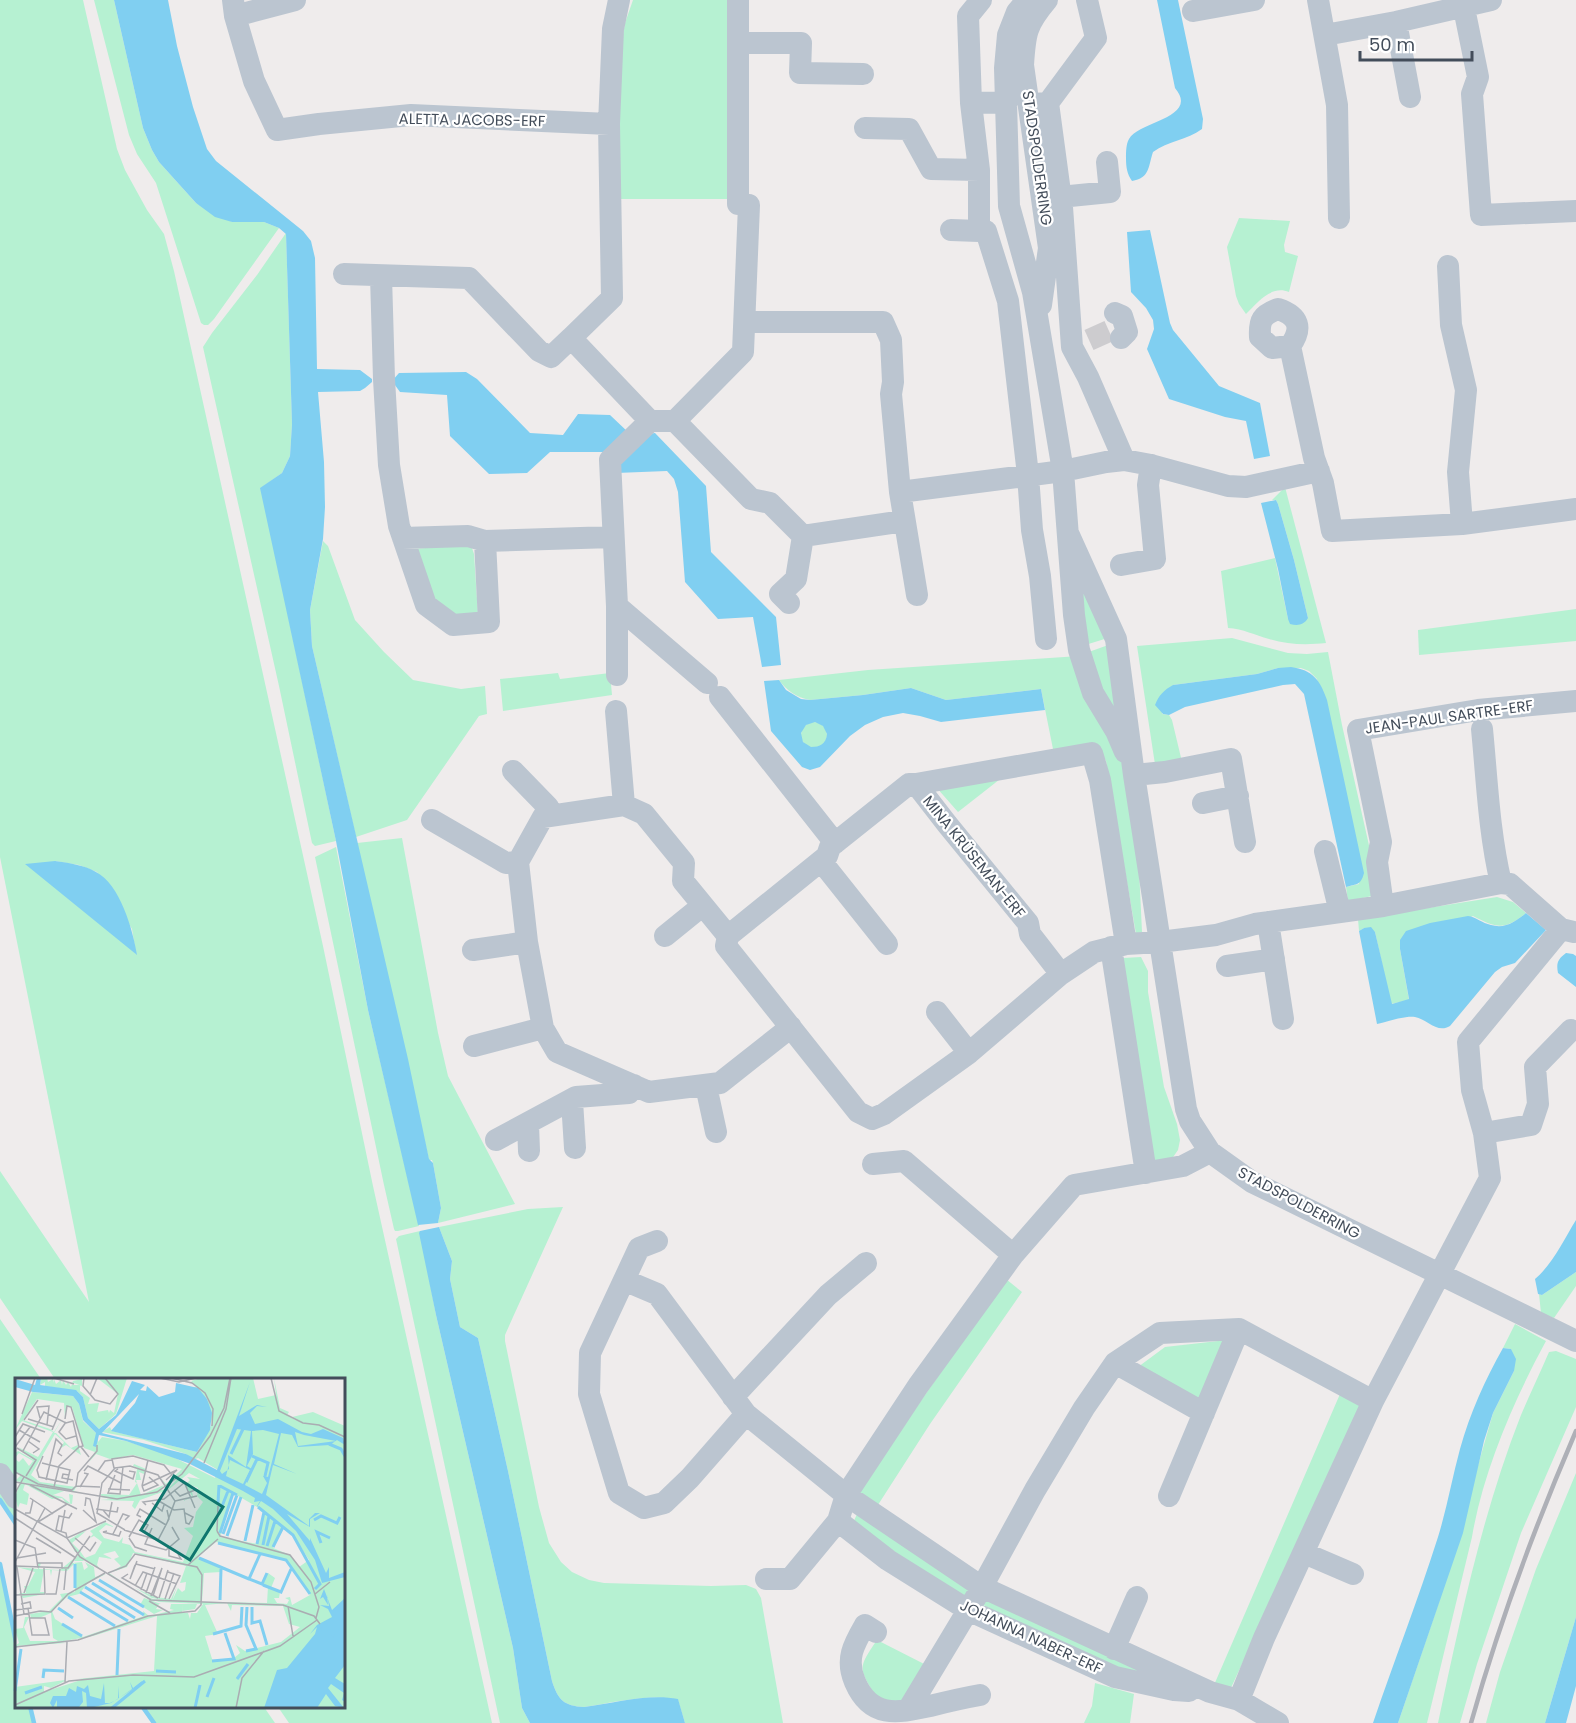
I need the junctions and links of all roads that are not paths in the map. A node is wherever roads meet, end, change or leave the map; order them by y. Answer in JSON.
{"nodes":[{"id":1,"x":295,"y":0,"type":"edge"},
{"id":2,"x":619,"y":0,"type":"edge"},
{"id":3,"x":738,"y":0,"type":"edge"},
{"id":4,"x":981,"y":0,"type":"edge"},
{"id":5,"x":1027,"y":0,"type":"edge"},
{"id":6,"x":1047,"y":0,"type":"edge"},
{"id":7,"x":1087,"y":0,"type":"edge"},
{"id":8,"x":1254,"y":0,"type":"edge"},
{"id":9,"x":1318,"y":0,"type":"edge"},
{"id":10,"x":1491,"y":0,"type":"edge"},
{"id":11,"x":234,"y":8,"type":"edge"},
{"id":12,"x":1464,"y":8,"type":"junction"},
{"id":13,"x":1193,"y":12,"type":"dead end"},
{"id":14,"x":1396,"y":22,"type":"junction"},
{"id":15,"x":1325,"y":35,"type":"junction"},
{"id":16,"x":738,"y":43,"type":"junction"},
{"id":17,"x":863,"y":74,"type":"dead end"},
{"id":18,"x":1410,"y":97,"type":"dead end"},
{"id":19,"x":1007,"y":102,"type":"junction"},
{"id":20,"x":971,"y":103,"type":"junction"},
{"id":21,"x":1039,"y":104,"type":"junction"},
{"id":22,"x":609,"y":124,"type":"junction"},
{"id":23,"x":865,"y":128,"type":"dead end"},
{"id":24,"x":1107,"y":162,"type":"dead end"},
{"id":25,"x":979,"y":170,"type":"junction"},
{"id":26,"x":1061,"y":202,"type":"junction"},
{"id":27,"x":1576,"y":212,"type":"edge"},
{"id":28,"x":1339,"y":218,"type":"dead end"},
{"id":29,"x":951,"y":230,"type":"dead end"},
{"id":30,"x":979,"y":231,"type":"junction"},
{"id":31,"x":1448,"y":266,"type":"dead end"},
{"id":32,"x":344,"y":274,"type":"dead end"},
{"id":33,"x":381,"y":276,"type":"junction"},
{"id":34,"x":745,"y":322,"type":"junction"},
{"id":35,"x":772,"y":322,"type":"junction"},
{"id":36,"x":1039,"y":322,"type":"junction"},
{"id":37,"x":571,"y":338,"type":"junction"},
{"id":38,"x":1290,"y":346,"type":"dead end"},
{"id":39,"x":743,"y":352,"type":"junction"},
{"id":40,"x":650,"y":421,"type":"junction"},
{"id":41,"x":675,"y":421,"type":"junction"},
{"id":42,"x":1124,"y":460,"type":"junction"},
{"id":43,"x":1151,"y":465,"type":"junction"},
{"id":44,"x":1063,"y":471,"type":"junction"},
{"id":45,"x":1319,"y":471,"type":"junction"},
{"id":46,"x":1028,"y":475,"type":"junction"},
{"id":47,"x":900,"y":492,"type":"junction"},
{"id":48,"x":1576,"y":509,"type":"edge"},
{"id":49,"x":904,"y":521,"type":"junction"},
{"id":50,"x":1462,"y":524,"type":"junction"},
{"id":51,"x":1068,"y":533,"type":"junction"},
{"id":52,"x":803,"y":536,"type":"junction"},
{"id":53,"x":613,"y":537,"type":"junction"},
{"id":54,"x":403,"y":538,"type":"junction"},
{"id":55,"x":485,"y":542,"type":"junction"},
{"id":56,"x":1120,"y":565,"type":"dead end"},
{"id":57,"x":917,"y":595,"type":"dead end"},
{"id":58,"x":789,"y":603,"type":"dead end"},
{"id":59,"x":617,"y":606,"type":"junction"},
{"id":60,"x":1046,"y":639,"type":"dead end"},
{"id":61,"x":617,"y":675,"type":"dead end"},
{"id":62,"x":1576,"y":701,"type":"edge"},
{"id":63,"x":616,"y":711,"type":"dead end"},
{"id":64,"x":1482,"y":729,"type":"dead end"},
{"id":65,"x":513,"y":771,"type":"dead end"},
{"id":66,"x":1134,"y":776,"type":"junction"},
{"id":67,"x":916,"y":784,"type":"junction"},
{"id":68,"x":1238,"y":796,"type":"junction"},
{"id":69,"x":1203,"y":803,"type":"dead end"},
{"id":70,"x":624,"y":805,"type":"junction"},
{"id":71,"x":550,"y":815,"type":"junction"},
{"id":72,"x":432,"y":820,"type":"dead end"},
{"id":73,"x":1245,"y":842,"type":"dead end"},
{"id":74,"x":835,"y":843,"type":"junction"},
{"id":75,"x":1325,"y":850,"type":"dead end"},
{"id":76,"x":822,"y":861,"type":"junction"},
{"id":77,"x":518,"y":862,"type":"junction"},
{"id":78,"x":1501,"y":884,"type":"junction"},
{"id":79,"x":702,"y":906,"type":"junction"},
{"id":80,"x":1383,"y":906,"type":"junction"},
{"id":81,"x":1340,"y":912,"type":"junction"},
{"id":82,"x":1268,"y":922,"type":"junction"},
{"id":83,"x":1569,"y":930,"type":"edge"},
{"id":84,"x":664,"y":936,"type":"dead end"},
{"id":85,"x":728,"y":936,"type":"junction"},
{"id":86,"x":527,"y":942,"type":"junction"},
{"id":87,"x":1160,"y":942,"type":"junction"},
{"id":88,"x":886,"y":944,"type":"dead end"},
{"id":89,"x":1118,"y":946,"type":"junction"},
{"id":90,"x":473,"y":950,"type":"dead end"},
{"id":91,"x":1274,"y":958,"type":"junction"},
{"id":92,"x":1227,"y":966,"type":"dead end"},
{"id":93,"x":1061,"y":974,"type":"junction"},
{"id":94,"x":937,"y":1012,"type":"dead end"},
{"id":95,"x":1284,"y":1019,"type":"dead end"},
{"id":96,"x":791,"y":1027,"type":"junction"},
{"id":97,"x":543,"y":1028,"type":"junction"},
{"id":98,"x":1570,"y":1030,"type":"dead end"},
{"id":99,"x":474,"y":1046,"type":"dead end"},
{"id":100,"x":969,"y":1053,"type":"junction"},
{"id":101,"x":634,"y":1085,"type":"junction"},
{"id":102,"x":706,"y":1086,"type":"junction"},
{"id":103,"x":572,"y":1101,"type":"junction"},
{"id":104,"x":528,"y":1124,"type":"junction"},
{"id":105,"x":716,"y":1132,"type":"dead end"},
{"id":106,"x":1484,"y":1133,"type":"junction"},
{"id":107,"x":496,"y":1140,"type":"dead end"},
{"id":108,"x":575,"y":1148,"type":"dead end"},
{"id":109,"x":529,"y":1151,"type":"dead end"},
{"id":110,"x":1210,"y":1152,"type":"junction"},
{"id":111,"x":873,"y":1164,"type":"dead end"},
{"id":112,"x":1146,"y":1173,"type":"junction"},
{"id":113,"x":657,"y":1241,"type":"dead end"},
{"id":114,"x":1013,"y":1255,"type":"junction"},
{"id":115,"x":866,"y":1263,"type":"dead end"},
{"id":116,"x":1440,"y":1275,"type":"junction"},
{"id":117,"x":624,"y":1280,"type":"junction"},
{"id":118,"x":1239,"y":1329,"type":"junction"},
{"id":119,"x":1576,"y":1341,"type":"edge"},
{"id":120,"x":1115,"y":1363,"type":"junction"},
{"id":121,"x":1373,"y":1401,"type":"junction"},
{"id":122,"x":739,"y":1405,"type":"junction"},
{"id":123,"x":1204,"y":1413,"type":"junction"},
{"id":124,"x":0,"y":1474,"type":"edge"},
{"id":125,"x":846,"y":1495,"type":"junction"},
{"id":126,"x":15,"y":1496,"type":"edge"},
{"id":127,"x":1169,"y":1496,"type":"dead end"},
{"id":128,"x":838,"y":1521,"type":"junction"},
{"id":129,"x":1304,"y":1553,"type":"junction"},
{"id":130,"x":1353,"y":1574,"type":"dead end"},
{"id":131,"x":766,"y":1579,"type":"dead end"},
{"id":132,"x":982,"y":1587,"type":"junction"},
{"id":133,"x":1137,"y":1597,"type":"dead end"},
{"id":134,"x":968,"y":1610,"type":"junction"},
{"id":135,"x":876,"y":1632,"type":"dead end"},
{"id":136,"x":1114,"y":1649,"type":"junction"},
{"id":137,"x":1210,"y":1692,"type":"junction"},
{"id":138,"x":980,"y":1695,"type":"dead end"},
{"id":139,"x":1239,"y":1700,"type":"junction"},
{"id":140,"x":908,"y":1710,"type":"junction"},
{"id":141,"x":1278,"y":1723,"type":"edge"}],
"edges":[{"from":1,"to":11,"type":"street","name":"ALETTA JACOBS-ERF"},
{"from":2,"to":22,"type":"street"},
{"from":3,"to":16,"type":"street"},
{"from":4,"to":20,"type":"street"},
{"from":5,"to":19,"type":"street","name":"STADSPOLDERRING"},
{"from":6,"to":21,"type":"street","name":"STADSPOLDERRING"},
{"from":7,"to":21,"type":"street"},
{"from":8,"to":13,"type":"street"},
{"from":9,"to":15,"type":"street"},
{"from":10,"to":12,"type":"street"},
{"from":11,"to":22,"type":"street","name":"ALETTA JACOBS-ERF"},
{"from":12,"to":14,"type":"street"},
{"from":12,"to":27,"type":"street"},
{"from":14,"to":15,"type":"street"},
{"from":14,"to":18,"type":"street"},
{"from":15,"to":28,"type":"street"},
{"from":16,"to":17,"type":"street"},
{"from":16,"to":34,"type":"street"},
{"from":19,"to":20,"type":"street"},
{"from":19,"to":36,"type":"street","name":"STADSPOLDERRING"},
{"from":20,"to":25,"type":"street"},
{"from":21,"to":26,"type":"street"},
{"from":21,"to":36,"type":"street","name":"STADSPOLDERRING"},
{"from":22,"to":37,"type":"street"},
{"from":23,"to":25,"type":"street"},
{"from":24,"to":26,"type":"street"},
{"from":25,"to":30,"type":"street"},
{"from":26,"to":42,"type":"street"},
{"from":29,"to":30,"type":"street"},
{"from":30,"to":46,"type":"street"},
{"from":31,"to":50,"type":"street"},
{"from":32,"to":33,"type":"street"},
{"from":33,"to":37,"type":"street"},
{"from":33,"to":54,"type":"street"},
{"from":34,"to":35,"type":"street"},
{"from":34,"to":39,"type":"street"},
{"from":35,"to":39,"type":"street"},
{"from":35,"to":47,"type":"street"},
{"from":36,"to":44,"type":"street","name":"STADSPOLDERRING"},
{"from":37,"to":40,"type":"street"},
{"from":38,"to":45,"type":"street"},
{"from":39,"to":41,"type":"street"},
{"from":40,"to":41,"type":"street"},
{"from":40,"to":53,"type":"street"},
{"from":41,"to":52,"type":"street"},
{"from":42,"to":43,"type":"street"},
{"from":42,"to":44,"type":"street"},
{"from":43,"to":45,"type":"street"},
{"from":43,"to":56,"type":"street"},
{"from":44,"to":46,"type":"street"},
{"from":44,"to":51,"type":"street","name":"STADSPOLDERRING"},
{"from":45,"to":50,"type":"street"},
{"from":46,"to":47,"type":"street"},
{"from":46,"to":60,"type":"street"},
{"from":47,"to":49,"type":"street"},
{"from":48,"to":50,"type":"street"},
{"from":49,"to":52,"type":"street"},
{"from":49,"to":57,"type":"street"},
{"from":51,"to":66,"type":"street","name":"STADSPOLDERRING"},
{"from":51,"to":66,"type":"street","name":"STADSPOLDERRING"},
{"from":52,"to":58,"type":"street"},
{"from":53,"to":55,"type":"street"},
{"from":53,"to":59,"type":"street"},
{"from":54,"to":55,"type":"street"},
{"from":54,"to":55,"type":"street"},
{"from":59,"to":61,"type":"street"},
{"from":59,"to":74,"type":"street"},
{"from":62,"to":80,"type":"street","name":"JEAN-PAUL SARTRE-ERF"},
{"from":63,"to":70,"type":"street"},
{"from":64,"to":78,"type":"street","name":"JEAN-PAUL SARTRE-ERF"},
{"from":65,"to":71,"type":"street"},
{"from":66,"to":68,"type":"street"},
{"from":66,"to":87,"type":"street","name":"STADSPOLDERRING"},
{"from":67,"to":74,"type":"street","name":"MINA KRÜSEMAN-ERF"},
{"from":67,"to":89,"type":"street"},
{"from":67,"to":93,"type":"street","name":"MINA KRÜSEMAN-ERF"},
{"from":68,"to":69,"type":"street"},
{"from":68,"to":73,"type":"street"},
{"from":70,"to":71,"type":"street"},
{"from":70,"to":79,"type":"street"},
{"from":71,"to":77,"type":"street"},
{"from":72,"to":77,"type":"street"},
{"from":74,"to":76,"type":"street","name":"MINA KRÜSEMAN-ERF"},
{"from":75,"to":81,"type":"street"},
{"from":76,"to":85,"type":"street","name":"MINA KRÜSEMAN-ERF"},
{"from":76,"to":88,"type":"street"},
{"from":77,"to":86,"type":"street"},
{"from":78,"to":80,"type":"street"},
{"from":78,"to":83,"type":"street"},
{"from":79,"to":84,"type":"street"},
{"from":79,"to":85,"type":"street"},
{"from":80,"to":81,"type":"street"},
{"from":81,"to":82,"type":"street"},
{"from":82,"to":87,"type":"street"},
{"from":82,"to":91,"type":"street"},
{"from":83,"to":106,"type":"street"},
{"from":85,"to":96,"type":"street"},
{"from":86,"to":90,"type":"street"},
{"from":86,"to":97,"type":"street"},
{"from":87,"to":89,"type":"street"},
{"from":87,"to":110,"type":"street","name":"STADSPOLDERRING"},
{"from":89,"to":93,"type":"street"},
{"from":89,"to":112,"type":"street"},
{"from":91,"to":92,"type":"street"},
{"from":91,"to":95,"type":"street"},
{"from":93,"to":100,"type":"street"},
{"from":94,"to":100,"type":"street"},
{"from":96,"to":100,"type":"street"},
{"from":96,"to":102,"type":"street"},
{"from":97,"to":99,"type":"street"},
{"from":97,"to":101,"type":"street"},
{"from":98,"to":106,"type":"street"},
{"from":101,"to":102,"type":"street"},
{"from":101,"to":103,"type":"street"},
{"from":102,"to":105,"type":"street"},
{"from":103,"to":104,"type":"street"},
{"from":103,"to":108,"type":"street"},
{"from":104,"to":107,"type":"street"},
{"from":104,"to":109,"type":"street"},
{"from":106,"to":116,"type":"street"},
{"from":110,"to":112,"type":"street"},
{"from":110,"to":116,"type":"street","name":"STADSPOLDERRING"},
{"from":111,"to":114,"type":"street"},
{"from":112,"to":114,"type":"street"},
{"from":113,"to":117,"type":"street"},
{"from":114,"to":125,"type":"street"},
{"from":115,"to":122,"type":"street"},
{"from":116,"to":119,"type":"street","name":"STADSPOLDERRING"},
{"from":116,"to":121,"type":"street"},
{"from":117,"to":122,"type":"street","name":"JOHANNA NABER-ERF"},
{"from":117,"to":122,"type":"street"},
{"from":118,"to":120,"type":"street","name":"JOHANNA NABER-ERF"},
{"from":118,"to":121,"type":"street"},
{"from":118,"to":123,"type":"street"},
{"from":120,"to":123,"type":"street"},
{"from":120,"to":132,"type":"street","name":"JOHANNA NABER-ERF"},
{"from":121,"to":129,"type":"street"},
{"from":122,"to":125,"type":"street","name":"JOHANNA NABER-ERF"},
{"from":123,"to":127,"type":"street"},
{"from":124,"to":126,"type":"street"},
{"from":125,"to":128,"type":"street"},
{"from":125,"to":132,"type":"street","name":"JOHANNA NABER-ERF"},
{"from":128,"to":131,"type":"street"},
{"from":128,"to":134,"type":"street","name":"JOHANNA NABER-ERF"},
{"from":129,"to":130,"type":"street"},
{"from":129,"to":139,"type":"street"},
{"from":132,"to":134,"type":"street"},
{"from":132,"to":136,"type":"street","name":"JOHANNA NABER-ERF"},
{"from":133,"to":136,"type":"street","name":"JOHANNA NABER-ERF"},
{"from":134,"to":137,"type":"street","name":"JOHANNA NABER-ERF"},
{"from":134,"to":140,"type":"street"},
{"from":135,"to":140,"type":"street"},
{"from":136,"to":137,"type":"street","name":"JOHANNA NABER-ERF"},
{"from":137,"to":139,"type":"street","name":"JOHANNA NABER-ERF"},
{"from":138,"to":140,"type":"street"},
{"from":139,"to":141,"type":"street","name":"JOHANNA NABER-ERF"}]}
